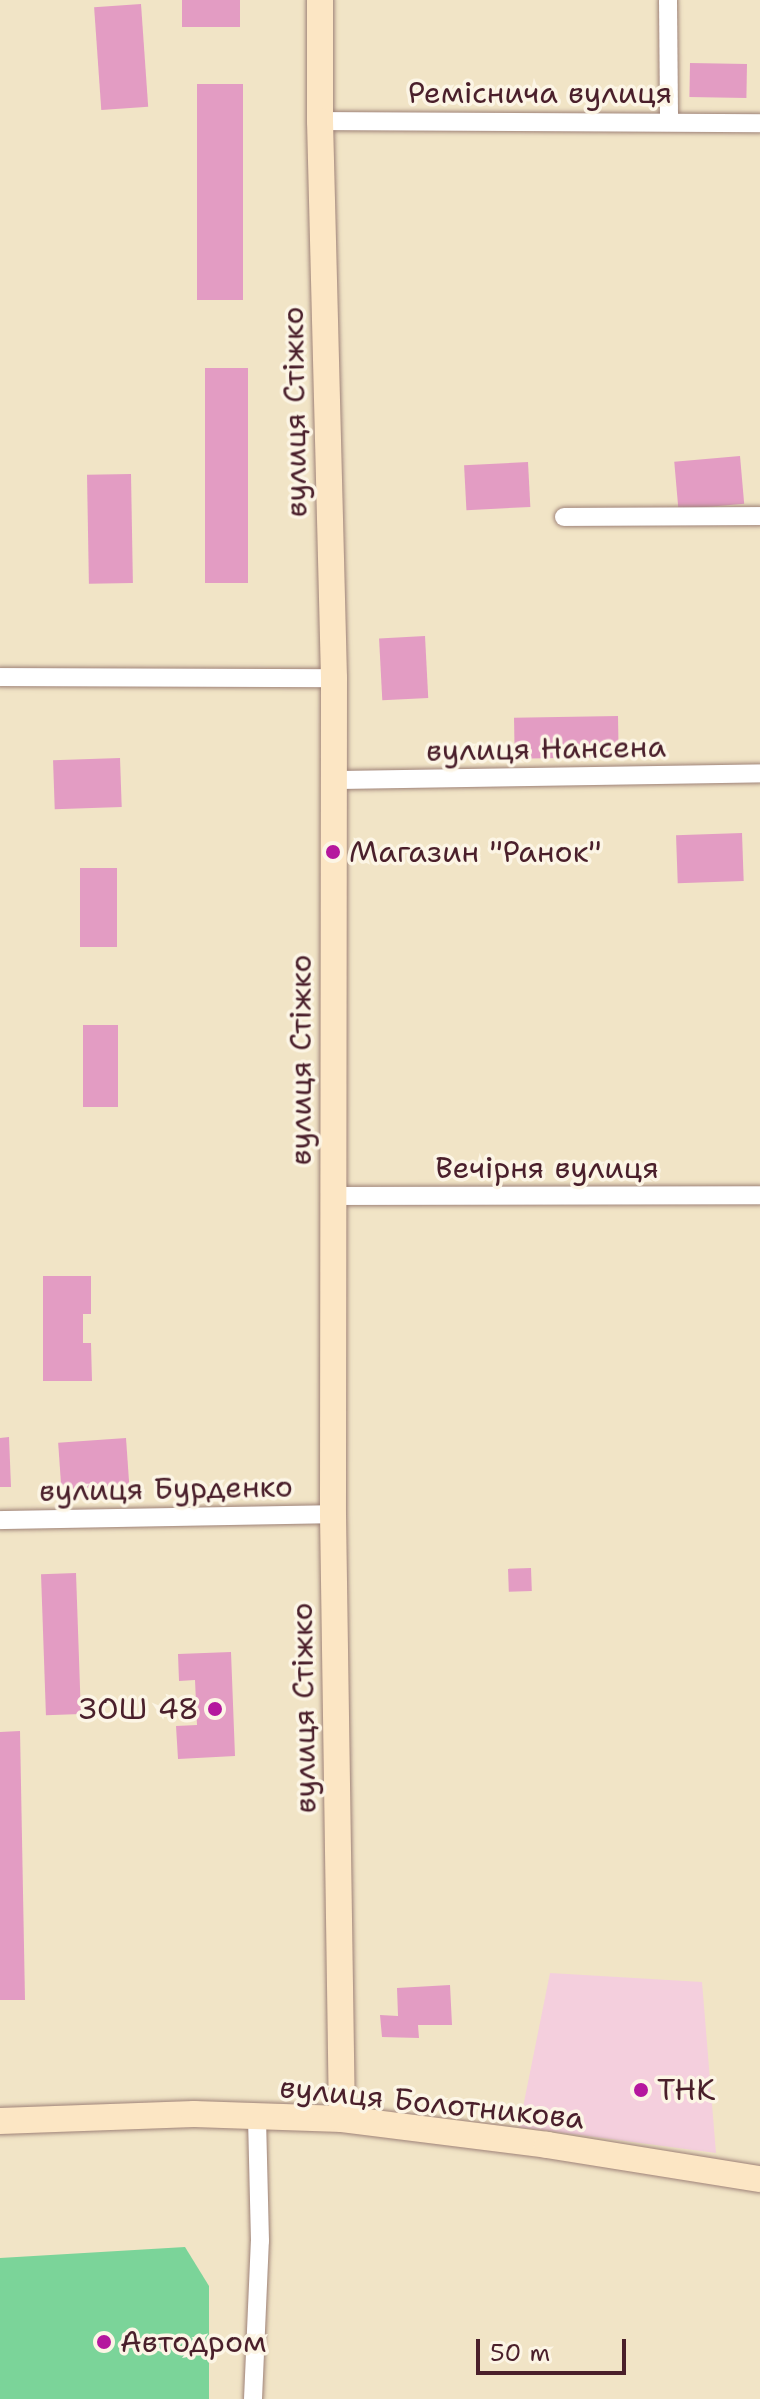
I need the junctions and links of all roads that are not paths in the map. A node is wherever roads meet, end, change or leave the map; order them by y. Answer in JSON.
{"nodes":[{"id":1,"x":320,"y":0,"type":"edge"},
{"id":2,"x":668,"y":0,"type":"edge"},
{"id":3,"x":320,"y":121,"type":"junction"},
{"id":4,"x":669,"y":122,"type":"junction"},
{"id":5,"x":760,"y":123,"type":"edge"},
{"id":6,"x":760,"y":516,"type":"edge"},
{"id":7,"x":564,"y":517,"type":"dead end"},
{"id":8,"x":0,"y":677,"type":"edge"},
{"id":9,"x":334,"y":678,"type":"junction"},
{"id":10,"x":760,"y":773,"type":"edge"},
{"id":11,"x":333,"y":780,"type":"junction"},
{"id":12,"x":760,"y":1195,"type":"edge"},
{"id":13,"x":333,"y":1196,"type":"junction"},
{"id":14,"x":333,"y":1514,"type":"junction"},
{"id":15,"x":0,"y":1520,"type":"edge"},
{"id":16,"x":257,"y":2117,"type":"junction"},
{"id":17,"x":342,"y":2119,"type":"junction"},
{"id":18,"x":0,"y":2121,"type":"edge"},
{"id":19,"x":760,"y":2179,"type":"edge"},
{"id":20,"x":253,"y":2399,"type":"edge"}],
"edges":[{"from":1,"to":3,"type":"street","name":"вулиця Стіжко"},
{"from":2,"to":4,"type":"street"},
{"from":3,"to":4,"type":"street","name":"Реміснича вулиця"},
{"from":3,"to":9,"type":"street","name":"вулиця Стіжко"},
{"from":4,"to":5,"type":"street","name":"Реміснича вулиця"},
{"from":6,"to":7,"type":"street"},
{"from":8,"to":9,"type":"street"},
{"from":9,"to":11,"type":"street","name":"вулиця Стіжко"},
{"from":10,"to":11,"type":"street","name":"вулиця Нансена"},
{"from":11,"to":13,"type":"street","name":"вулиця Стіжко"},
{"from":12,"to":13,"type":"street","name":"Вечірня вулиця"},
{"from":13,"to":14,"type":"street","name":"вулиця Стіжко"},
{"from":14,"to":15,"type":"street","name":"вулиця Бурденко"},
{"from":14,"to":17,"type":"street","name":"вулиця Стіжко"},
{"from":16,"to":17,"type":"street","name":"вулиця Болотникова"},
{"from":16,"to":18,"type":"street","name":"вулиця Болотникова"},
{"from":16,"to":20,"type":"street"},
{"from":17,"to":19,"type":"street","name":"вулиця Болотникова"}]}
